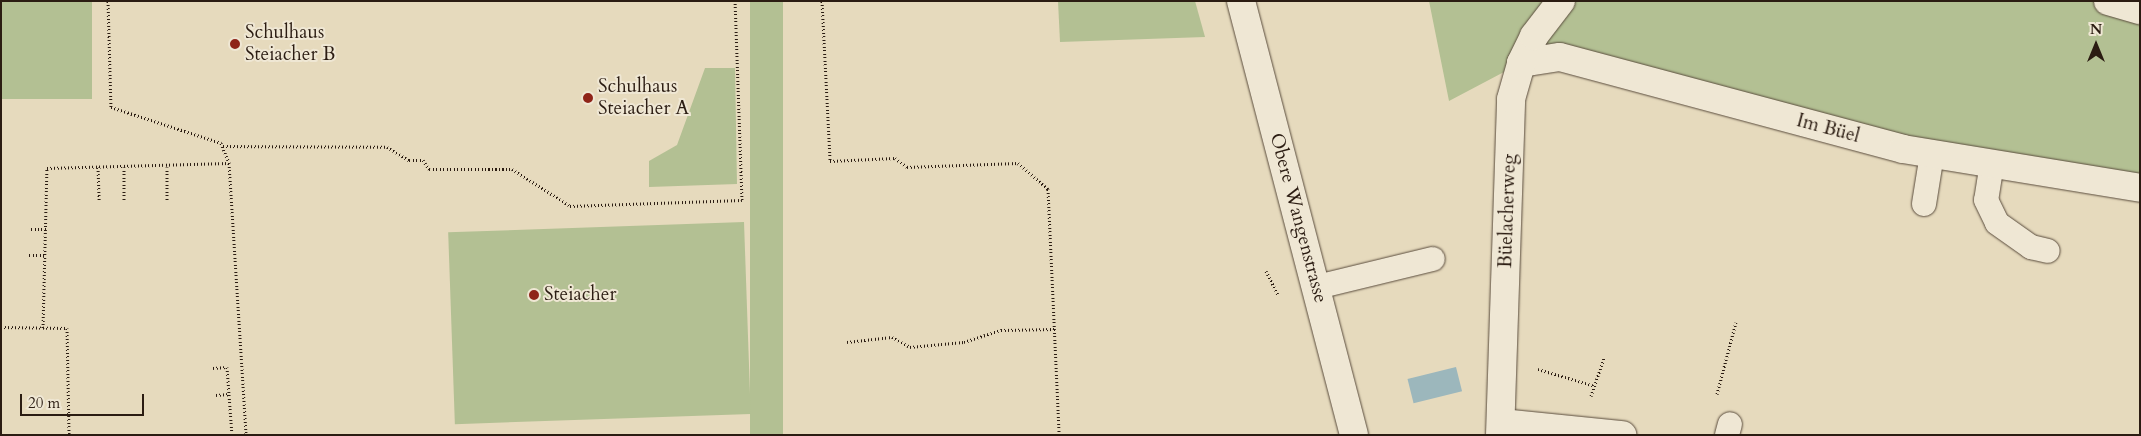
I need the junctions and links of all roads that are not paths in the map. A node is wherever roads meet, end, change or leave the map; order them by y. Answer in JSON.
{"nodes":[{"id":1,"x":1241,"y":1,"type":"edge"},
{"id":2,"x":1561,"y":1,"type":"edge"},
{"id":3,"x":2108,"y":1,"type":"edge"},
{"id":4,"x":2140,"y":10,"type":"edge"},
{"id":5,"x":1521,"y":63,"type":"junction"},
{"id":6,"x":1932,"y":154,"type":"junction"},
{"id":7,"x":1992,"y":163,"type":"junction"},
{"id":8,"x":2140,"y":188,"type":"edge"},
{"id":9,"x":1924,"y":204,"type":"dead end"},
{"id":10,"x":2048,"y":251,"type":"dead end"},
{"id":11,"x":1433,"y":259,"type":"dead end"},
{"id":12,"x":1317,"y":287,"type":"junction"},
{"id":13,"x":1501,"y":429,"type":"edge"},
{"id":14,"x":1354,"y":435,"type":"edge"},
{"id":15,"x":1622,"y":435,"type":"edge"}],
"edges":[{"from":1,"to":12,"type":"street","name":"Obere Wangenstrasse"},
{"from":2,"to":5,"type":"street","name":"Büelacherweg"},
{"from":3,"to":4,"type":"street"},
{"from":5,"to":6,"type":"street","name":"Im Büel"},
{"from":5,"to":13,"type":"street","name":"Büelacherweg"},
{"from":6,"to":7,"type":"street","name":"Im Büel"},
{"from":6,"to":9,"type":"lane"},
{"from":7,"to":8,"type":"street","name":"Im Büel"},
{"from":7,"to":10,"type":"lane"},
{"from":11,"to":12,"type":"lane"},
{"from":12,"to":14,"type":"street","name":"Obere Wangenstrasse"},
{"from":13,"to":15,"type":"street"}]}
